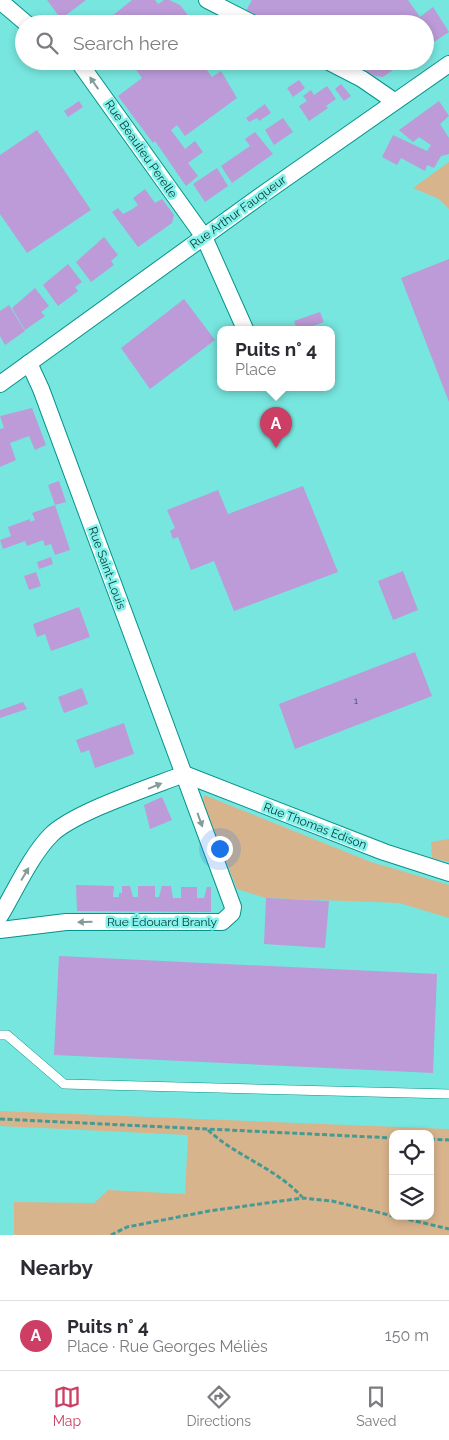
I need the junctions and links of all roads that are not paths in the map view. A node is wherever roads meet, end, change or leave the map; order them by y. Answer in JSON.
{"nodes":[{"id":1,"x":207,"y":0,"type":"edge"},
{"id":2,"x":0,"y":1,"type":"edge"},
{"id":3,"x":16,"y":15,"type":"edge"},
{"id":4,"x":236,"y":15,"type":"edge"},
{"id":5,"x":449,"y":64,"type":"edge"},
{"id":6,"x":84,"y":70,"type":"edge"},
{"id":7,"x":344,"y":70,"type":"edge"},
{"id":8,"x":394,"y":101,"type":"junction"},
{"id":9,"x":204,"y":237,"type":"junction"},
{"id":10,"x":244,"y":326,"type":"edge"},
{"id":11,"x":29,"y":362,"type":"junction"},
{"id":12,"x":0,"y":384,"type":"edge"},
{"id":13,"x":184,"y":774,"type":"junction"},
{"id":14,"x":449,"y":873,"type":"edge"},
{"id":15,"x":0,"y":916,"type":"edge"},
{"id":16,"x":0,"y":930,"type":"edge"},
{"id":17,"x":0,"y":1035,"type":"edge"},
{"id":18,"x":449,"y":1094,"type":"edge"}],
"edges":[{"from":1,"to":4,"type":"street"},
{"from":2,"to":3,"type":"street"},
{"from":5,"to":8,"type":"street","name":"Rue Arthur Fauqueur"},
{"from":9,"to":6,"type":"street","name":"Rue Beaulieu Perelle","one_way":true},
{"from":7,"to":8,"type":"street"},
{"from":8,"to":9,"type":"street","name":"Rue Arthur Fauqueur"},
{"from":9,"to":10,"type":"street","name":"Rue Beaulieu Perelle"},
{"from":9,"to":11,"type":"street","name":"Rue Arthur Fauqueur"},
{"from":11,"to":12,"type":"street","name":"Rue Arthur Fauqueur"},
{"from":11,"to":13,"type":"street","name":"Rue Saint-Louis"},
{"from":13,"to":14,"type":"street","name":"Rue Thomas Edison"},
{"from":15,"to":13,"type":"street","one_way":true},
{"from":13,"to":16,"type":"street","name":"Rue Édouard Branly","one_way":true},
{"from":17,"to":18,"type":"lane"}]}
